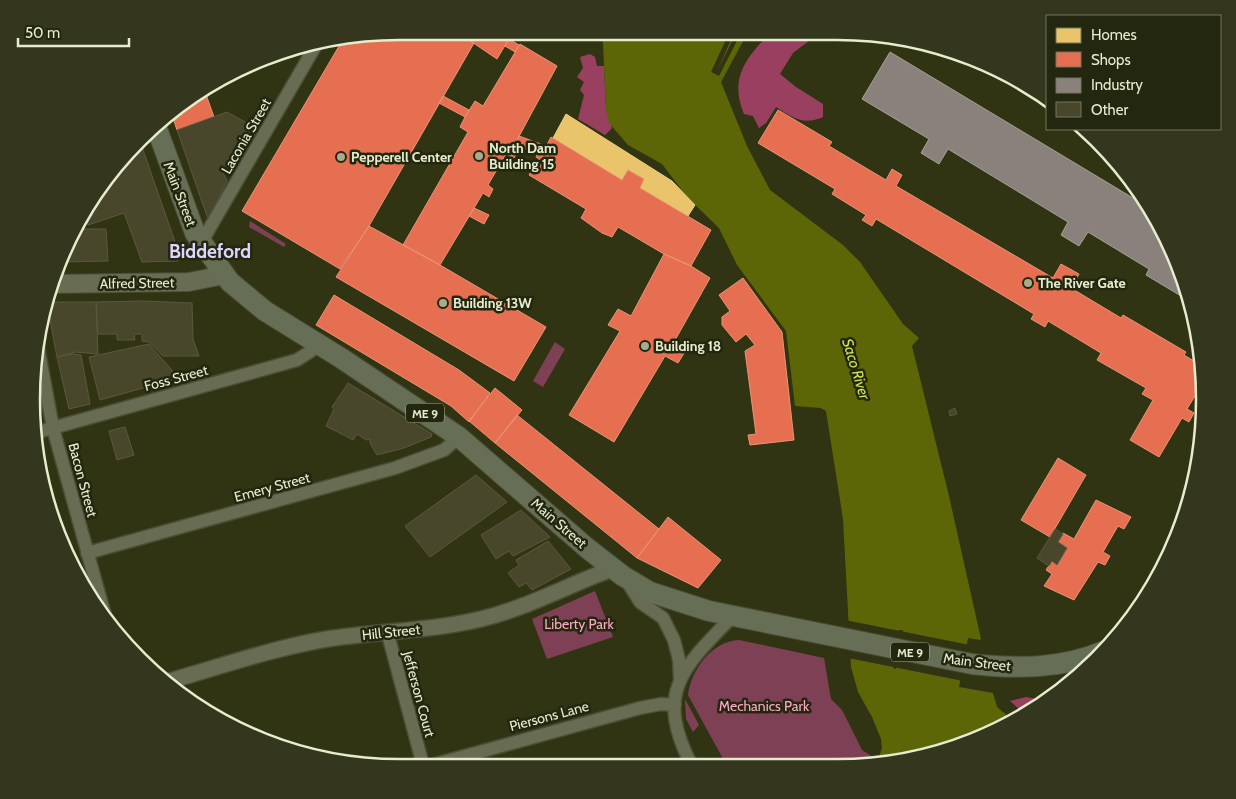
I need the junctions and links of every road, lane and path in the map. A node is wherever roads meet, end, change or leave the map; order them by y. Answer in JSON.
{"nodes":[{"id":1,"x":313,"y":51,"type":"edge"},
{"id":2,"x":158,"y":133,"type":"edge"},
{"id":3,"x":201,"y":243,"type":"junction"},
{"id":4,"x":224,"y":275,"type":"junction"},
{"id":5,"x":59,"y":284,"type":"edge"},
{"id":6,"x":316,"y":344,"type":"junction"},
{"id":7,"x":42,"y":367,"type":"edge"},
{"id":8,"x":53,"y":428,"type":"junction"},
{"id":9,"x":42,"y":431,"type":"edge"},
{"id":10,"x":460,"y":437,"type":"junction"},
{"id":11,"x":86,"y":553,"type":"junction"},
{"id":12,"x":617,"y":572,"type":"junction"},
{"id":13,"x":99,"y":596,"type":"edge"},
{"id":14,"x":733,"y":616,"type":"junction"},
{"id":15,"x":387,"y":631,"type":"junction"},
{"id":16,"x":1087,"y":658,"type":"edge"},
{"id":17,"x":680,"y":679,"type":"junction"},
{"id":18,"x":174,"y":680,"type":"edge"},
{"id":19,"x":675,"y":705,"type":"junction"},
{"id":20,"x":421,"y":759,"type":"edge"},
{"id":21,"x":454,"y":759,"type":"edge"},
{"id":22,"x":688,"y":759,"type":"edge"}],
"edges":[{"from":1,"to":3,"type":"street","name":"Laconia Street"},
{"from":2,"to":3,"type":"main road","name":"Main Street"},
{"from":3,"to":4,"type":"main road","name":"Main Street"},
{"from":4,"to":5,"type":"main road","name":"Alfred Street"},
{"from":4,"to":6,"type":"main road","name":"Main Street","number":"ME 9"},
{"from":6,"to":8,"type":"street","name":"Foss Street"},
{"from":6,"to":10,"type":"main road","name":"Main Street","number":"ME 9"},
{"from":7,"to":8,"type":"street","name":"Bacon Street"},
{"from":8,"to":9,"type":"street","name":"Foss Street"},
{"from":8,"to":11,"type":"street","name":"Bacon Street"},
{"from":10,"to":11,"type":"street","name":"Emery Street"},
{"from":10,"to":12,"type":"main road","name":"Main Street","number":"ME 9"},
{"from":11,"to":13,"type":"street","name":"Bacon Street"},
{"from":12,"to":14,"type":"main road","name":"Main Street","number":"ME 9"},
{"from":12,"to":15,"type":"street","name":"Hill Street"},
{"from":12,"to":17,"type":"street"},
{"from":14,"to":16,"type":"main road","name":"Main Street","number":"ME 9"},
{"from":14,"to":17,"type":"street"},
{"from":15,"to":18,"type":"street","name":"Hill Street"},
{"from":15,"to":20,"type":"street","name":"Jefferson Court"},
{"from":17,"to":19,"type":"street"},
{"from":19,"to":21,"type":"street","name":"Piersons Lane"},
{"from":19,"to":22,"type":"street"}]}
